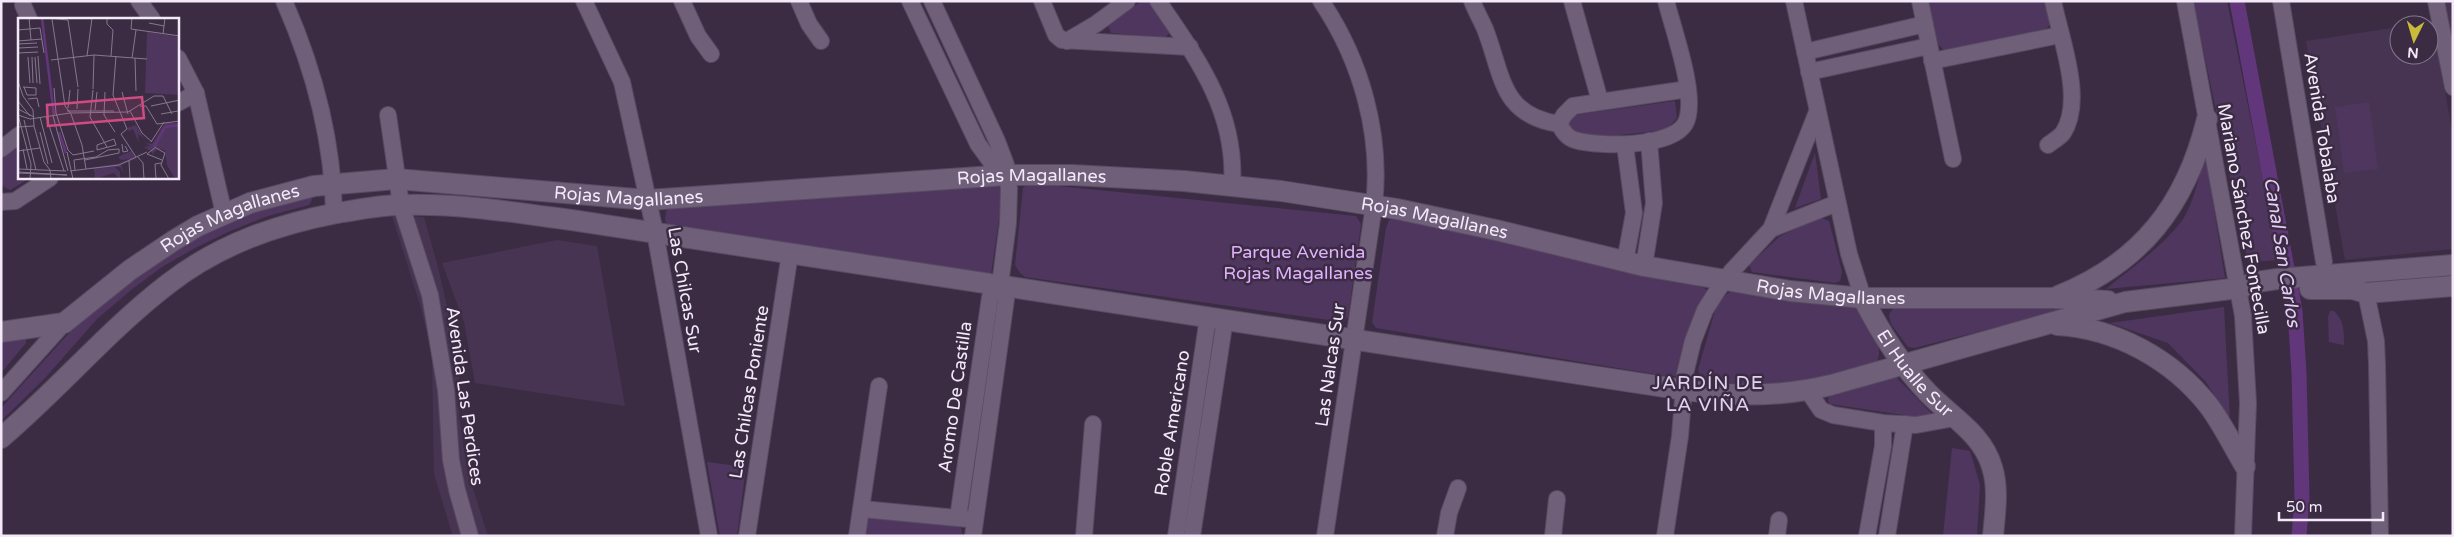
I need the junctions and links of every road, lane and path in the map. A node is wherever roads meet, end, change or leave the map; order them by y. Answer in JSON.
{"nodes":[{"id":1,"x":140,"y":1,"type":"edge"},
{"id":2,"x":284,"y":1,"type":"edge"},
{"id":3,"x":584,"y":1,"type":"edge"},
{"id":4,"x":682,"y":1,"type":"edge"},
{"id":5,"x":799,"y":1,"type":"edge"},
{"id":6,"x":910,"y":1,"type":"edge"},
{"id":7,"x":932,"y":1,"type":"edge"},
{"id":8,"x":1042,"y":1,"type":"edge"},
{"id":9,"x":1127,"y":1,"type":"edge"},
{"id":10,"x":1158,"y":1,"type":"edge"},
{"id":11,"x":1321,"y":1,"type":"edge"},
{"id":12,"x":1472,"y":1,"type":"edge"},
{"id":13,"x":1572,"y":1,"type":"edge"},
{"id":14,"x":1666,"y":1,"type":"edge"},
{"id":15,"x":1794,"y":1,"type":"edge"},
{"id":16,"x":1920,"y":1,"type":"edge"},
{"id":17,"x":2053,"y":1,"type":"edge"},
{"id":18,"x":2185,"y":1,"type":"edge"},
{"id":19,"x":2282,"y":1,"type":"edge"},
{"id":20,"x":2436,"y":1,"type":"edge"},
{"id":21,"x":151,"y":18,"type":"edge"},
{"id":22,"x":1925,"y":24,"type":"junction"},
{"id":23,"x":2060,"y":35,"type":"junction"},
{"id":24,"x":821,"y":41,"type":"dead end"},
{"id":25,"x":1067,"y":41,"type":"junction"},
{"id":26,"x":1190,"y":47,"type":"junction"},
{"id":27,"x":1805,"y":52,"type":"junction"},
{"id":28,"x":711,"y":54,"type":"dead end"},
{"id":29,"x":1931,"y":54,"type":"junction"},
{"id":30,"x":179,"y":60,"type":"edge"},
{"id":31,"x":1809,"y":72,"type":"junction"},
{"id":32,"x":2453,"y":86,"type":"edge"},
{"id":33,"x":1688,"y":89,"type":"junction"},
{"id":34,"x":196,"y":93,"type":"junction"},
{"id":35,"x":1600,"y":101,"type":"junction"},
{"id":36,"x":179,"y":102,"type":"edge"},
{"id":37,"x":1817,"y":112,"type":"junction"},
{"id":38,"x":388,"y":115,"type":"dead end"},
{"id":39,"x":2208,"y":119,"type":"junction"},
{"id":40,"x":1559,"y":124,"type":"junction"},
{"id":41,"x":18,"y":136,"type":"edge"},
{"id":42,"x":1650,"y":141,"type":"junction"},
{"id":43,"x":1625,"y":145,"type":"junction"},
{"id":44,"x":2048,"y":145,"type":"dead end"},
{"id":45,"x":1,"y":149,"type":"edge"},
{"id":46,"x":1953,"y":160,"type":"dead end"},
{"id":47,"x":1007,"y":175,"type":"junction"},
{"id":48,"x":48,"y":179,"type":"edge"},
{"id":49,"x":396,"y":179,"type":"junction"},
{"id":50,"x":334,"y":183,"type":"junction"},
{"id":51,"x":1232,"y":185,"type":"junction"},
{"id":52,"x":648,"y":200,"type":"junction"},
{"id":53,"x":1,"y":202,"type":"edge"},
{"id":54,"x":1837,"y":203,"type":"junction"},
{"id":55,"x":401,"y":205,"type":"junction"},
{"id":56,"x":1374,"y":205,"type":"junction"},
{"id":57,"x":224,"y":214,"type":"junction"},
{"id":58,"x":334,"y":214,"type":"junction"},
{"id":59,"x":1771,"y":229,"type":"junction"},
{"id":60,"x":655,"y":232,"type":"junction"},
{"id":61,"x":790,"y":254,"type":"junction"},
{"id":62,"x":2324,"y":262,"type":"dead end"},
{"id":63,"x":1635,"y":264,"type":"junction"},
{"id":64,"x":2453,"y":265,"type":"edge"},
{"id":65,"x":2422,"y":268,"type":"junction"},
{"id":66,"x":2378,"y":272,"type":"junction"},
{"id":67,"x":1724,"y":281,"type":"junction"},
{"id":68,"x":2309,"y":283,"type":"junction"},
{"id":69,"x":1000,"y":285,"type":"junction"},
{"id":70,"x":2453,"y":286,"type":"edge"},
{"id":71,"x":2239,"y":288,"type":"junction"},
{"id":72,"x":2428,"y":288,"type":"junction"},
{"id":73,"x":2366,"y":293,"type":"junction"},
{"id":74,"x":1863,"y":298,"type":"junction"},
{"id":75,"x":2053,"y":298,"type":"junction"},
{"id":76,"x":2125,"y":302,"type":"junction"},
{"id":77,"x":1217,"y":318,"type":"junction"},
{"id":78,"x":64,"y":323,"type":"junction"},
{"id":79,"x":2045,"y":324,"type":"junction"},
{"id":80,"x":1,"y":332,"type":"edge"},
{"id":81,"x":1354,"y":339,"type":"junction"},
{"id":82,"x":1903,"y":363,"type":"junction"},
{"id":83,"x":878,"y":386,"type":"dead end"},
{"id":84,"x":1684,"y":390,"type":"junction"},
{"id":85,"x":1808,"y":391,"type":"junction"},
{"id":86,"x":1,"y":393,"type":"edge"},
{"id":87,"x":1955,"y":418,"type":"junction"},
{"id":88,"x":1883,"y":423,"type":"junction"},
{"id":89,"x":1093,"y":424,"type":"dead end"},
{"id":90,"x":1905,"y":424,"type":"junction"},
{"id":91,"x":1,"y":438,"type":"edge"},
{"id":92,"x":2244,"y":466,"type":"junction"},
{"id":93,"x":1458,"y":488,"type":"dead end"},
{"id":94,"x":1556,"y":499,"type":"dead end"},
{"id":95,"x":862,"y":509,"type":"junction"},
{"id":96,"x":958,"y":518,"type":"junction"},
{"id":97,"x":974,"y":528,"type":"edge"},
{"id":98,"x":470,"y":536,"type":"edge"},
{"id":99,"x":709,"y":536,"type":"edge"},
{"id":100,"x":747,"y":536,"type":"edge"},
{"id":101,"x":857,"y":536,"type":"edge"},
{"id":102,"x":1084,"y":536,"type":"edge"},
{"id":103,"x":1176,"y":536,"type":"edge"},
{"id":104,"x":1192,"y":536,"type":"edge"},
{"id":105,"x":1325,"y":536,"type":"edge"},
{"id":106,"x":1445,"y":536,"type":"edge"},
{"id":107,"x":1553,"y":536,"type":"edge"},
{"id":108,"x":1665,"y":536,"type":"edge"},
{"id":109,"x":1867,"y":536,"type":"edge"},
{"id":110,"x":1887,"y":536,"type":"edge"},
{"id":111,"x":1993,"y":536,"type":"edge"},
{"id":112,"x":2243,"y":536,"type":"edge"},
{"id":113,"x":2380,"y":536,"type":"edge"}],
"edges":[{"from":1,"to":21,"type":"street"},
{"from":2,"to":50,"type":"street"},
{"from":3,"to":52,"type":"street","name":"Las Chilcas Sur"},
{"from":4,"to":28,"type":"street"},
{"from":5,"to":24,"type":"street"},
{"from":6,"to":47,"type":"street"},
{"from":7,"to":47,"type":"street","name":"Aromo De Castilla"},
{"from":8,"to":25,"type":"street"},
{"from":9,"to":25,"type":"street"},
{"from":10,"to":26,"type":"street"},
{"from":11,"to":56,"type":"street","name":"Las Nalcas Sur"},
{"from":12,"to":40,"type":"street"},
{"from":13,"to":35,"type":"street"},
{"from":14,"to":33,"type":"street"},
{"from":15,"to":27,"type":"street","name":"El Hualle Sur"},
{"from":16,"to":22,"type":"street"},
{"from":17,"to":23,"type":"street"},
{"from":18,"to":39,"type":"street","name":"Mariano Sánchez Fontecilla"},
{"from":19,"to":62,"type":"street","name":"Avenida Tobalaba"},
{"from":20,"to":32,"type":"street"},
{"from":22,"to":27,"type":"street"},
{"from":22,"to":29,"type":"street"},
{"from":23,"to":29,"type":"street"},
{"from":23,"to":44,"type":"street"},
{"from":25,"to":26,"type":"street"},
{"from":26,"to":51,"type":"street"},
{"from":27,"to":31,"type":"street","name":"El Hualle Sur"},
{"from":29,"to":31,"type":"street"},
{"from":29,"to":46,"type":"street"},
{"from":30,"to":34,"type":"street"},
{"from":31,"to":37,"type":"street","name":"El Hualle Sur"},
{"from":33,"to":35,"type":"street"},
{"from":33,"to":42,"type":"street"},
{"from":34,"to":36,"type":"street"},
{"from":34,"to":57,"type":"street"},
{"from":35,"to":40,"type":"street"},
{"from":37,"to":54,"type":"street","name":"El Hualle Sur"},
{"from":37,"to":59,"type":"street"},
{"from":38,"to":49,"type":"street","name":"Avenida Las Perdices"},
{"from":39,"to":71,"type":"street","name":"Mariano Sánchez Fontecilla"},
{"from":39,"to":75,"type":"street"},
{"from":40,"to":43,"type":"street"},
{"from":41,"to":45,"type":"street"},
{"from":42,"to":43,"type":"street"},
{"from":42,"to":63,"type":"street"},
{"from":43,"to":63,"type":"street"},
{"from":47,"to":51,"type":"street","name":"Rojas Magallanes"},
{"from":47,"to":52,"type":"street","name":"Rojas Magallanes"},
{"from":47,"to":69,"type":"street","name":"Aromo De Castilla"},
{"from":48,"to":53,"type":"street"},
{"from":49,"to":50,"type":"street","name":"Rojas Magallanes"},
{"from":49,"to":52,"type":"street","name":"Rojas Magallanes"},
{"from":49,"to":55,"type":"street","name":"Avenida Las Perdices"},
{"from":50,"to":57,"type":"street","name":"Rojas Magallanes"},
{"from":50,"to":58,"type":"street"},
{"from":51,"to":56,"type":"street","name":"Rojas Magallanes"},
{"from":52,"to":60,"type":"street","name":"Las Chilcas Sur"},
{"from":54,"to":59,"type":"street"},
{"from":54,"to":74,"type":"street","name":"El Hualle Sur"},
{"from":55,"to":58,"type":"street","name":"Rojas Magallanes"},
{"from":55,"to":60,"type":"street","name":"Rojas Magallanes"},
{"from":55,"to":98,"type":"street","name":"Avenida Las Perdices"},
{"from":56,"to":63,"type":"street","name":"Rojas Magallanes"},
{"from":56,"to":81,"type":"street","name":"Las Nalcas Sur"},
{"from":57,"to":78,"type":"street","name":"Rojas Magallanes"},
{"from":58,"to":91,"type":"street","name":"Rojas Magallanes"},
{"from":59,"to":67,"type":"street"},
{"from":60,"to":61,"type":"street","name":"Rojas Magallanes"},
{"from":60,"to":99,"type":"street","name":"Las Chilcas Sur"},
{"from":61,"to":69,"type":"street","name":"Rojas Magallanes"},
{"from":61,"to":100,"type":"street","name":"Las Chilcas Poniente"},
{"from":63,"to":67,"type":"street","name":"Rojas Magallanes"},
{"from":64,"to":65,"type":"street","name":"Rojas Magallanes"},
{"from":65,"to":66,"type":"street","name":"Rojas Magallanes"},
{"from":65,"to":72,"type":"street"},
{"from":66,"to":68,"type":"street","name":"Rojas Magallanes"},
{"from":66,"to":73,"type":"street"},
{"from":67,"to":74,"type":"street","name":"Rojas Magallanes"},
{"from":67,"to":84,"type":"street"},
{"from":68,"to":71,"type":"street","name":"Rojas Magallanes"},
{"from":68,"to":73,"type":"street","name":"Rojas Magallanes"},
{"from":69,"to":77,"type":"street","name":"Rojas Magallanes"},
{"from":69,"to":96,"type":"street","name":"Aromo De Castilla"},
{"from":69,"to":97,"type":"street","name":"Aromo De Castilla"},
{"from":70,"to":72,"type":"street","name":"Rojas Magallanes"},
{"from":71,"to":76,"type":"street","name":"Rojas Magallanes"},
{"from":71,"to":92,"type":"street","name":"Mariano Sánchez Fontecilla"},
{"from":72,"to":73,"type":"street","name":"Rojas Magallanes"},
{"from":73,"to":113,"type":"street"},
{"from":74,"to":75,"type":"street","name":"Rojas Magallanes"},
{"from":74,"to":82,"type":"street","name":"El Hualle Sur"},
{"from":75,"to":76,"type":"street","name":"Rojas Magallanes"},
{"from":76,"to":79,"type":"street","name":"Rojas Magallanes"},
{"from":77,"to":81,"type":"street","name":"Rojas Magallanes"},
{"from":77,"to":103,"type":"street","name":"Roble Americano"},
{"from":77,"to":104,"type":"street","name":"Roble Americano"},
{"from":78,"to":80,"type":"street"},
{"from":78,"to":86,"type":"street","name":"Rojas Magallanes"},
{"from":79,"to":82,"type":"street","name":"Rojas Magallanes"},
{"from":79,"to":92,"type":"street"},
{"from":81,"to":84,"type":"street","name":"Rojas Magallanes"},
{"from":81,"to":105,"type":"street","name":"Las Nalcas Sur"},
{"from":82,"to":85,"type":"street","name":"Rojas Magallanes"},
{"from":82,"to":87,"type":"street","name":"El Hualle Sur"},
{"from":83,"to":95,"type":"street"},
{"from":84,"to":85,"type":"street","name":"Rojas Magallanes"},
{"from":84,"to":108,"type":"street"},
{"from":85,"to":88,"type":"street"},
{"from":87,"to":90,"type":"street"},
{"from":87,"to":111,"type":"street","name":"El Hualle Sur"},
{"from":88,"to":90,"type":"street"},
{"from":88,"to":109,"type":"street"},
{"from":89,"to":102,"type":"street"},
{"from":90,"to":110,"type":"street"},
{"from":92,"to":112,"type":"street","name":"Mariano Sánchez Fontecilla"},
{"from":93,"to":106,"type":"street"},
{"from":94,"to":107,"type":"street"},
{"from":95,"to":96,"type":"street","name":"Aromo De Castilla"},
{"from":95,"to":101,"type":"street"},
{"from":96,"to":97,"type":"street","name":"Aromo De Castilla"}]}
